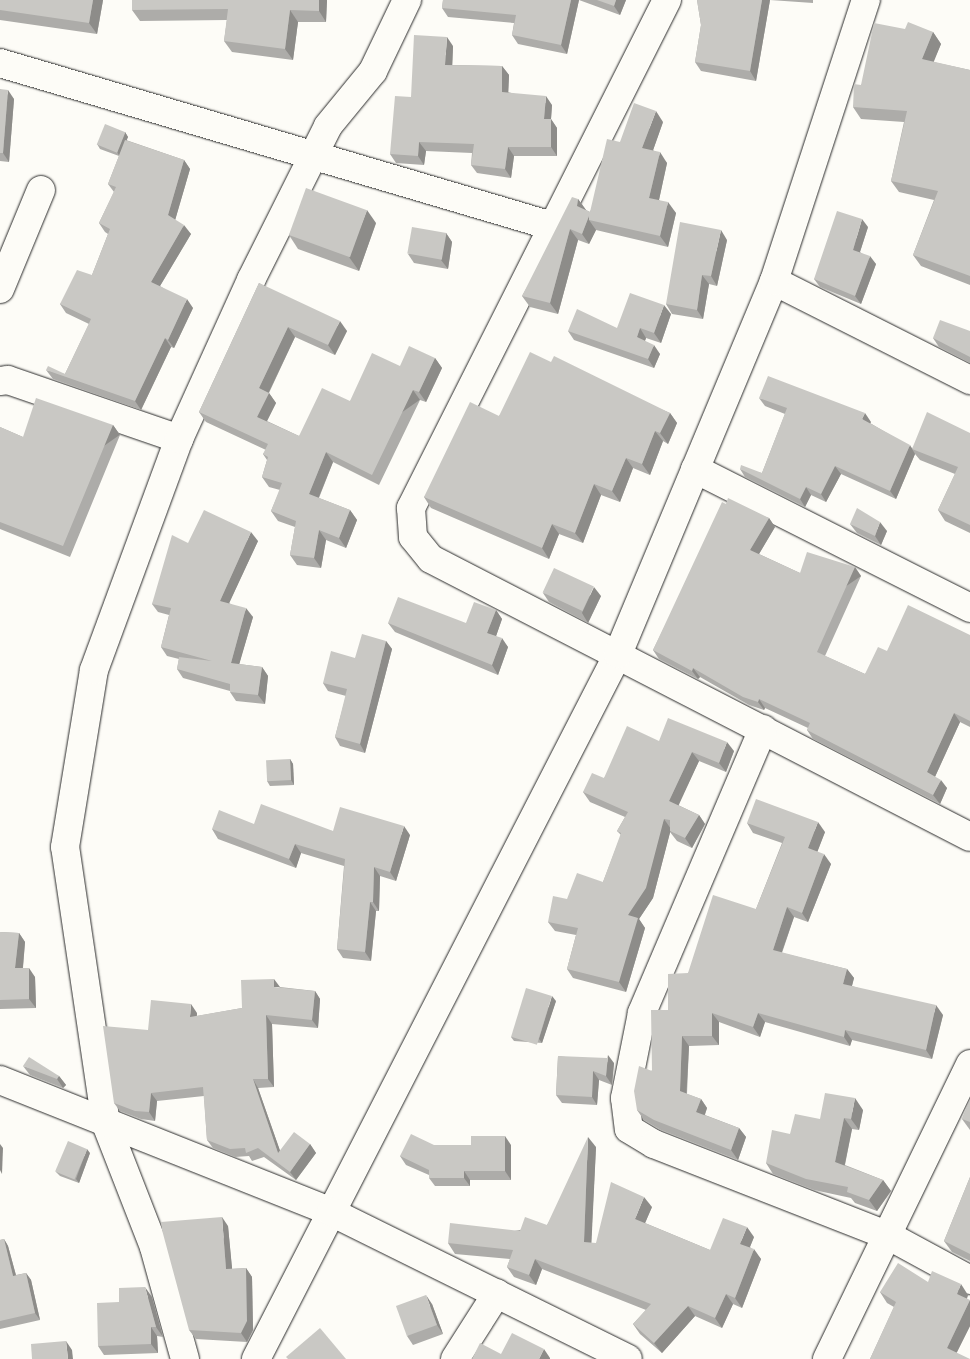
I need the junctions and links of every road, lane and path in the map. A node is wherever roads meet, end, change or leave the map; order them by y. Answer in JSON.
{"nodes":[{"id":1,"x":408,"y":0,"type":"edge"},
{"id":2,"x":667,"y":0,"type":"edge"},
{"id":3,"x":866,"y":0,"type":"edge"},
{"id":4,"x":0,"y":63,"type":"edge"},
{"id":5,"x":312,"y":158,"type":"junction"},
{"id":6,"x":41,"y":190,"type":"dead end"},
{"id":7,"x":552,"y":226,"type":"junction"},
{"id":8,"x":774,"y":281,"type":"junction"},
{"id":9,"x":0,"y":289,"type":"edge"},
{"id":10,"x":970,"y":380,"type":"edge"},
{"id":11,"x":0,"y":381,"type":"edge"},
{"id":12,"x":179,"y":440,"type":"junction"},
{"id":13,"x":695,"y":470,"type":"junction"},
{"id":14,"x":970,"y":608,"type":"edge"},
{"id":15,"x":618,"y":654,"type":"junction"},
{"id":16,"x":762,"y":729,"type":"junction"},
{"id":17,"x":970,"y":837,"type":"edge"},
{"id":18,"x":970,"y":1064,"type":"edge"},
{"id":19,"x":0,"y":1080,"type":"edge"},
{"id":20,"x":106,"y":1124,"type":"junction"},
{"id":21,"x":331,"y":1212,"type":"junction"},
{"id":22,"x":889,"y":1236,"type":"junction"},
{"id":23,"x":970,"y":1280,"type":"edge"},
{"id":24,"x":497,"y":1293,"type":"junction"},
{"id":25,"x":185,"y":1359,"type":"edge"},
{"id":26,"x":256,"y":1359,"type":"edge"},
{"id":27,"x":455,"y":1359,"type":"edge"},
{"id":28,"x":628,"y":1359,"type":"edge"},
{"id":29,"x":828,"y":1359,"type":"edge"}],
"edges":[{"from":1,"to":5,"type":"street"},
{"from":2,"to":7,"type":"street"},
{"from":3,"to":8,"type":"street"},
{"from":4,"to":5,"type":"street"},
{"from":5,"to":7,"type":"street"},
{"from":5,"to":12,"type":"street"},
{"from":6,"to":9,"type":"street"},
{"from":7,"to":15,"type":"street"},
{"from":8,"to":10,"type":"street"},
{"from":8,"to":13,"type":"street"},
{"from":11,"to":12,"type":"street"},
{"from":12,"to":20,"type":"street"},
{"from":13,"to":14,"type":"street"},
{"from":13,"to":15,"type":"street"},
{"from":15,"to":16,"type":"street"},
{"from":15,"to":21,"type":"street"},
{"from":16,"to":17,"type":"street"},
{"from":16,"to":22,"type":"street"},
{"from":18,"to":22,"type":"street"},
{"from":19,"to":20,"type":"street"},
{"from":20,"to":21,"type":"street"},
{"from":20,"to":25,"type":"street"},
{"from":21,"to":24,"type":"street"},
{"from":21,"to":26,"type":"street"},
{"from":22,"to":23,"type":"street"},
{"from":22,"to":29,"type":"street"},
{"from":24,"to":27,"type":"street"},
{"from":24,"to":28,"type":"street"}]}
